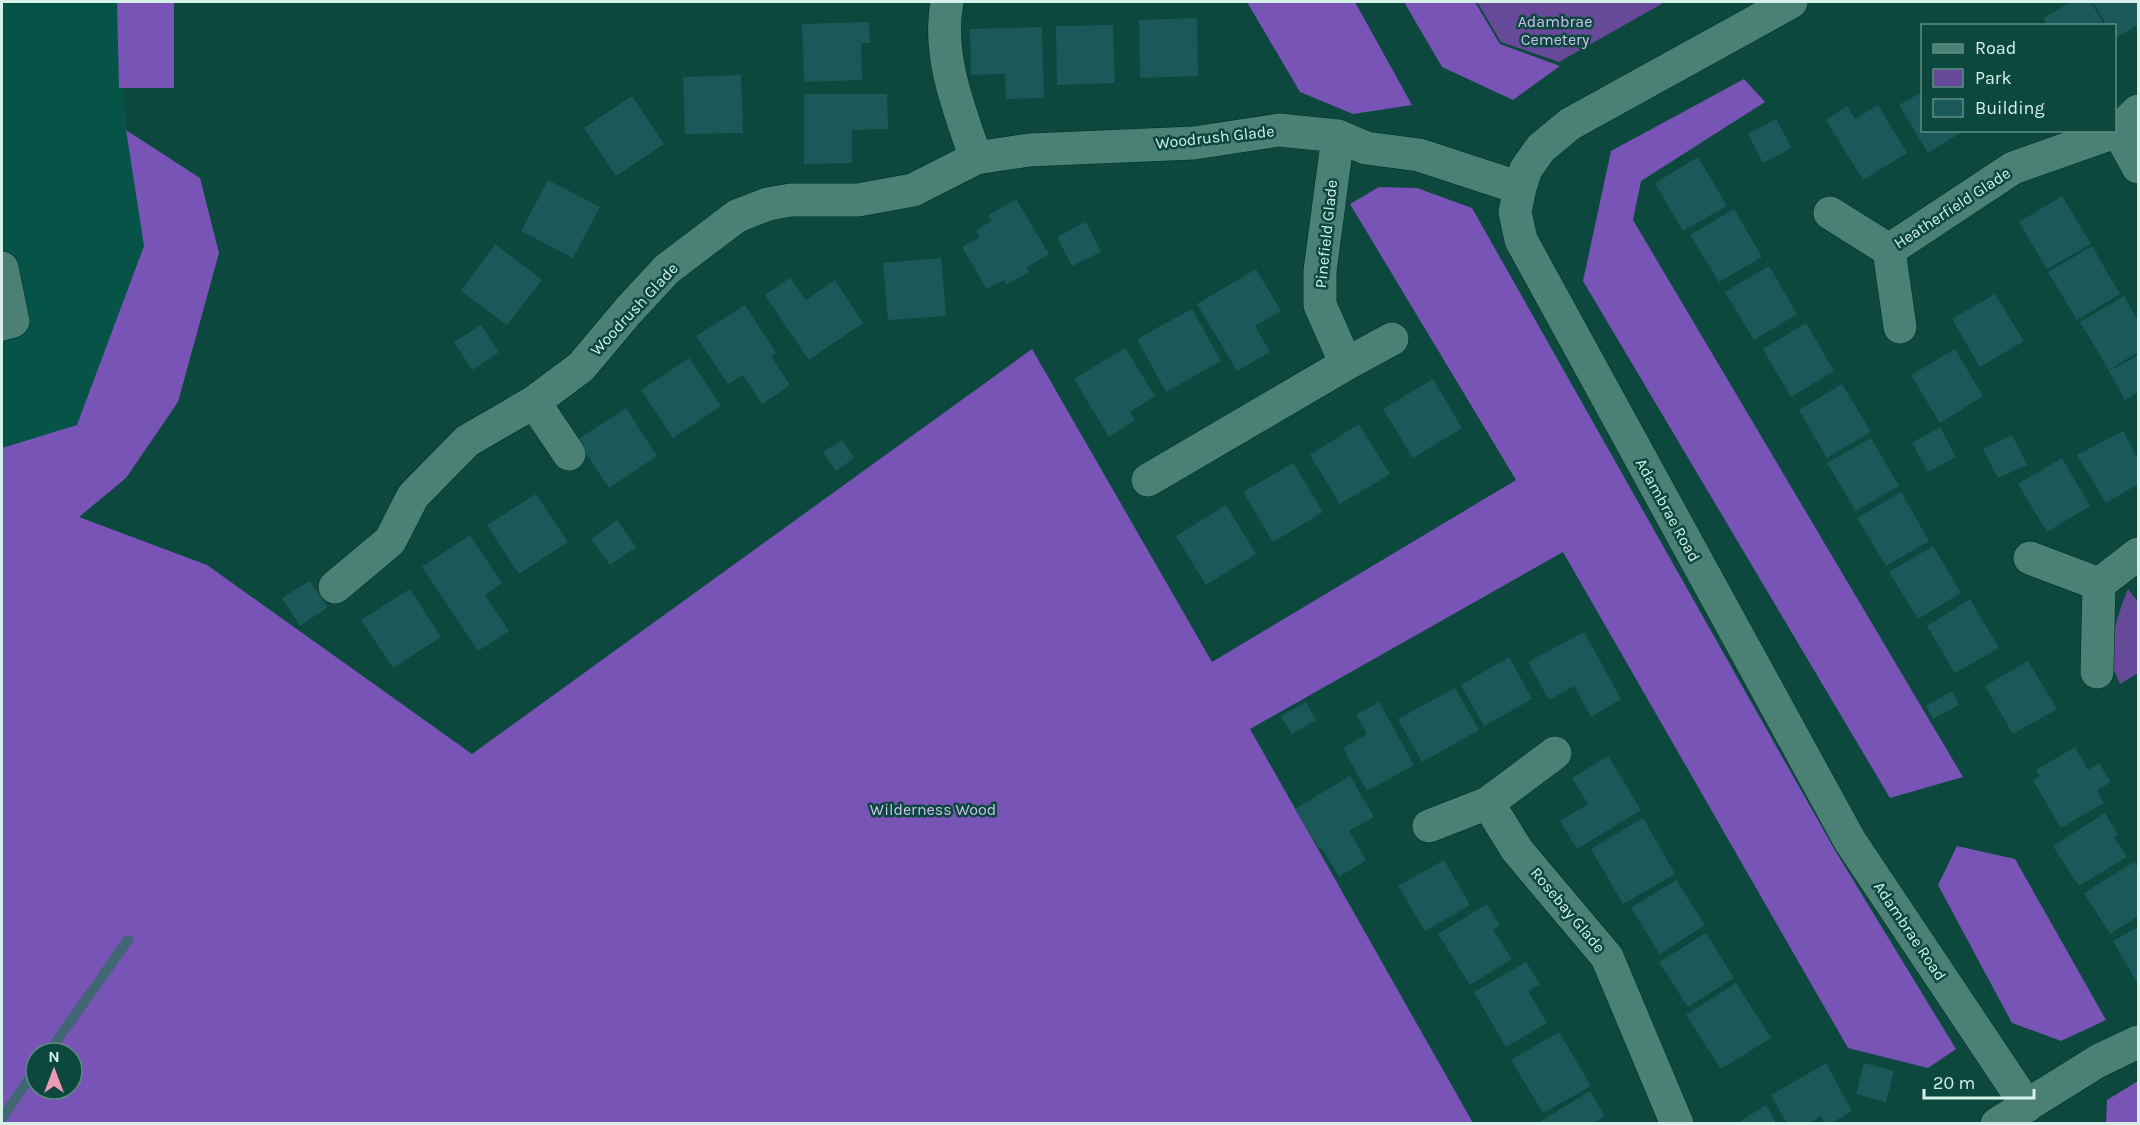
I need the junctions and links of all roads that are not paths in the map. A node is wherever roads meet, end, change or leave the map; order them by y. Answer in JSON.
{"nodes":[{"id":1,"x":947,"y":2,"type":"edge"},
{"id":2,"x":1784,"y":3,"type":"edge"},
{"id":3,"x":2128,"y":121,"type":"edge"},
{"id":4,"x":2101,"y":132,"type":"edge"},
{"id":5,"x":1338,"y":136,"type":"junction"},
{"id":6,"x":976,"y":158,"type":"junction"},
{"id":7,"x":2139,"y":167,"type":"edge"},
{"id":8,"x":1520,"y":188,"type":"junction"},
{"id":9,"x":1830,"y":213,"type":"dead end"},
{"id":10,"x":1889,"y":250,"type":"junction"},
{"id":11,"x":2,"y":268,"type":"edge"},
{"id":12,"x":2,"y":324,"type":"edge"},
{"id":13,"x":1900,"y":327,"type":"dead end"},
{"id":14,"x":1392,"y":339,"type":"dead end"},
{"id":15,"x":1346,"y":364,"type":"junction"},
{"id":16,"x":534,"y":402,"type":"junction"},
{"id":17,"x":569,"y":454,"type":"dead end"},
{"id":18,"x":1148,"y":480,"type":"dead end"},
{"id":19,"x":2139,"y":554,"type":"edge"},
{"id":20,"x":2030,"y":558,"type":"dead end"},
{"id":21,"x":2099,"y":584,"type":"junction"},
{"id":22,"x":335,"y":587,"type":"dead end"},
{"id":23,"x":2097,"y":672,"type":"dead end"},
{"id":24,"x":1556,"y":753,"type":"dead end"},
{"id":25,"x":1488,"y":803,"type":"junction"},
{"id":26,"x":1429,"y":826,"type":"dead end"},
{"id":27,"x":2139,"y":1041,"type":"edge"},
{"id":28,"x":2027,"y":1106,"type":"junction"},
{"id":29,"x":1677,"y":1124,"type":"edge"},
{"id":30,"x":1997,"y":1124,"type":"edge"}],
"edges":[{"from":1,"to":6,"type":"street"},
{"from":2,"to":8,"type":"street","name":"Adambrae Road"},
{"from":3,"to":7,"type":"street","name":"Heatherfield Glade"},
{"from":4,"to":10,"type":"street","name":"Heatherfield Glade"},
{"from":5,"to":6,"type":"street","name":"Woodrush Glade"},
{"from":5,"to":8,"type":"street","name":"Woodrush Glade"},
{"from":5,"to":15,"type":"street","name":"Pinefield Glade"},
{"from":6,"to":16,"type":"street","name":"Woodrush Glade"},
{"from":8,"to":28,"type":"street","name":"Adambrae Road"},
{"from":9,"to":10,"type":"street","name":"Heatherfield Glade"},
{"from":10,"to":13,"type":"street","name":"Heatherfield Glade"},
{"from":11,"to":12,"type":"street"},
{"from":14,"to":15,"type":"street"},
{"from":15,"to":18,"type":"street"},
{"from":16,"to":17,"type":"street"},
{"from":16,"to":22,"type":"street","name":"Woodrush Glade"},
{"from":19,"to":21,"type":"street"},
{"from":20,"to":21,"type":"street"},
{"from":21,"to":23,"type":"street"},
{"from":24,"to":25,"type":"street"},
{"from":25,"to":26,"type":"street"},
{"from":25,"to":29,"type":"street","name":"Rosebay Glade"},
{"from":27,"to":28,"type":"street"},
{"from":28,"to":30,"type":"street"}]}
